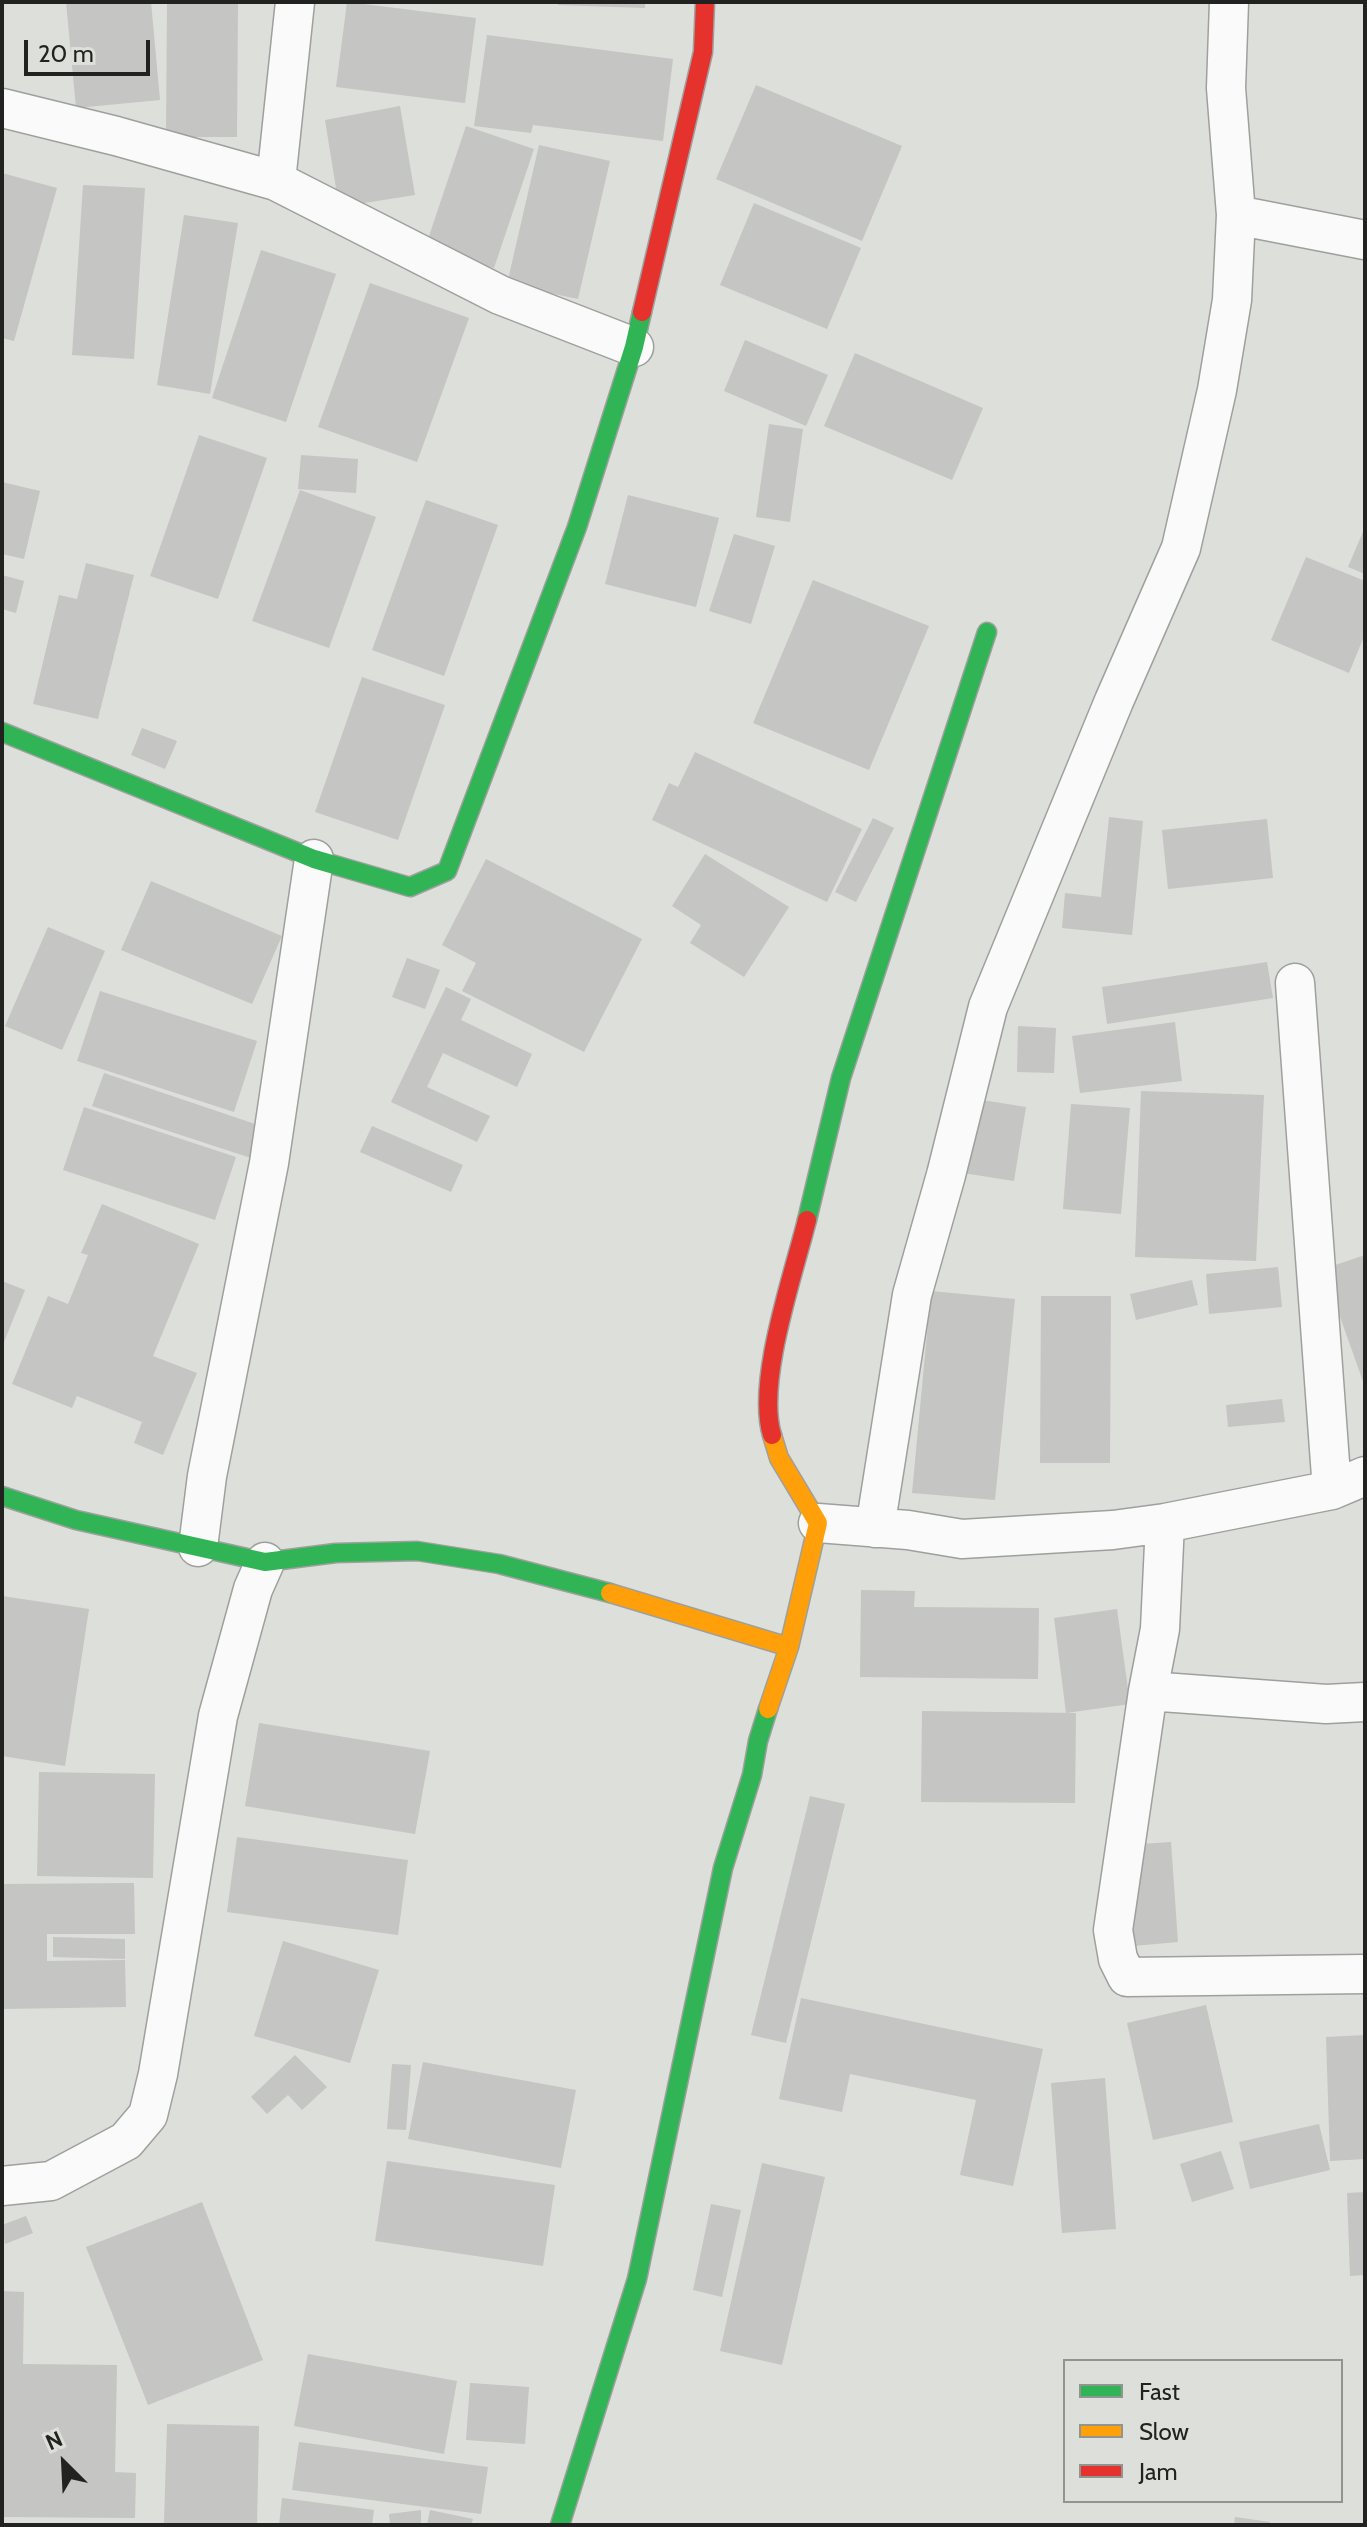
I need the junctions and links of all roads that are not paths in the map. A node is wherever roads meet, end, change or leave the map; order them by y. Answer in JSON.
{"nodes":[{"id":1,"x":295,"y":2,"type":"edge"},
{"id":2,"x":705,"y":2,"type":"edge"},
{"id":3,"x":1229,"y":2,"type":"edge"},
{"id":4,"x":2,"y":108,"type":"edge"},
{"id":5,"x":276,"y":181,"type":"junction"},
{"id":6,"x":1236,"y":215,"type":"junction"},
{"id":7,"x":1365,"y":240,"type":"edge"},
{"id":8,"x":634,"y":347,"type":"junction"},
{"id":9,"x":987,"y":632,"type":"dead end"},
{"id":10,"x":2,"y":732,"type":"edge"},
{"id":11,"x":314,"y":859,"type":"junction"},
{"id":12,"x":1295,"y":983,"type":"dead end"},
{"id":13,"x":1349,"y":1483,"type":"edge"},
{"id":14,"x":2,"y":1496,"type":"edge"},
{"id":15,"x":818,"y":1523,"type":"junction"},
{"id":16,"x":1165,"y":1523,"type":"junction"},
{"id":17,"x":875,"y":1528,"type":"junction"},
{"id":18,"x":198,"y":1547,"type":"junction"},
{"id":19,"x":265,"y":1562,"type":"junction"},
{"id":20,"x":789,"y":1647,"type":"junction"},
{"id":21,"x":1148,"y":1691,"type":"junction"},
{"id":22,"x":1365,"y":1702,"type":"edge"},
{"id":23,"x":1365,"y":1974,"type":"edge"},
{"id":24,"x":2,"y":2186,"type":"edge"},
{"id":25,"x":560,"y":2525,"type":"edge"}],
"edges":[{"from":1,"to":5,"type":"street"},
{"from":2,"to":8,"type":"street"},
{"from":3,"to":6,"type":"street"},
{"from":4,"to":5,"type":"street"},
{"from":5,"to":8,"type":"street"},
{"from":6,"to":7,"type":"street"},
{"from":6,"to":17,"type":"street"},
{"from":8,"to":11,"type":"street"},
{"from":9,"to":15,"type":"street"},
{"from":10,"to":11,"type":"street"},
{"from":11,"to":18,"type":"street"},
{"from":12,"to":13,"type":"street"},
{"from":13,"to":16,"type":"street"},
{"from":14,"to":18,"type":"street"},
{"from":15,"to":17,"type":"street"},
{"from":15,"to":20,"type":"street"},
{"from":16,"to":17,"type":"street"},
{"from":16,"to":21,"type":"street"},
{"from":18,"to":19,"type":"street"},
{"from":19,"to":20,"type":"street"},
{"from":19,"to":24,"type":"street"},
{"from":20,"to":25,"type":"street"},
{"from":21,"to":22,"type":"street"},
{"from":21,"to":23,"type":"street"}]}
